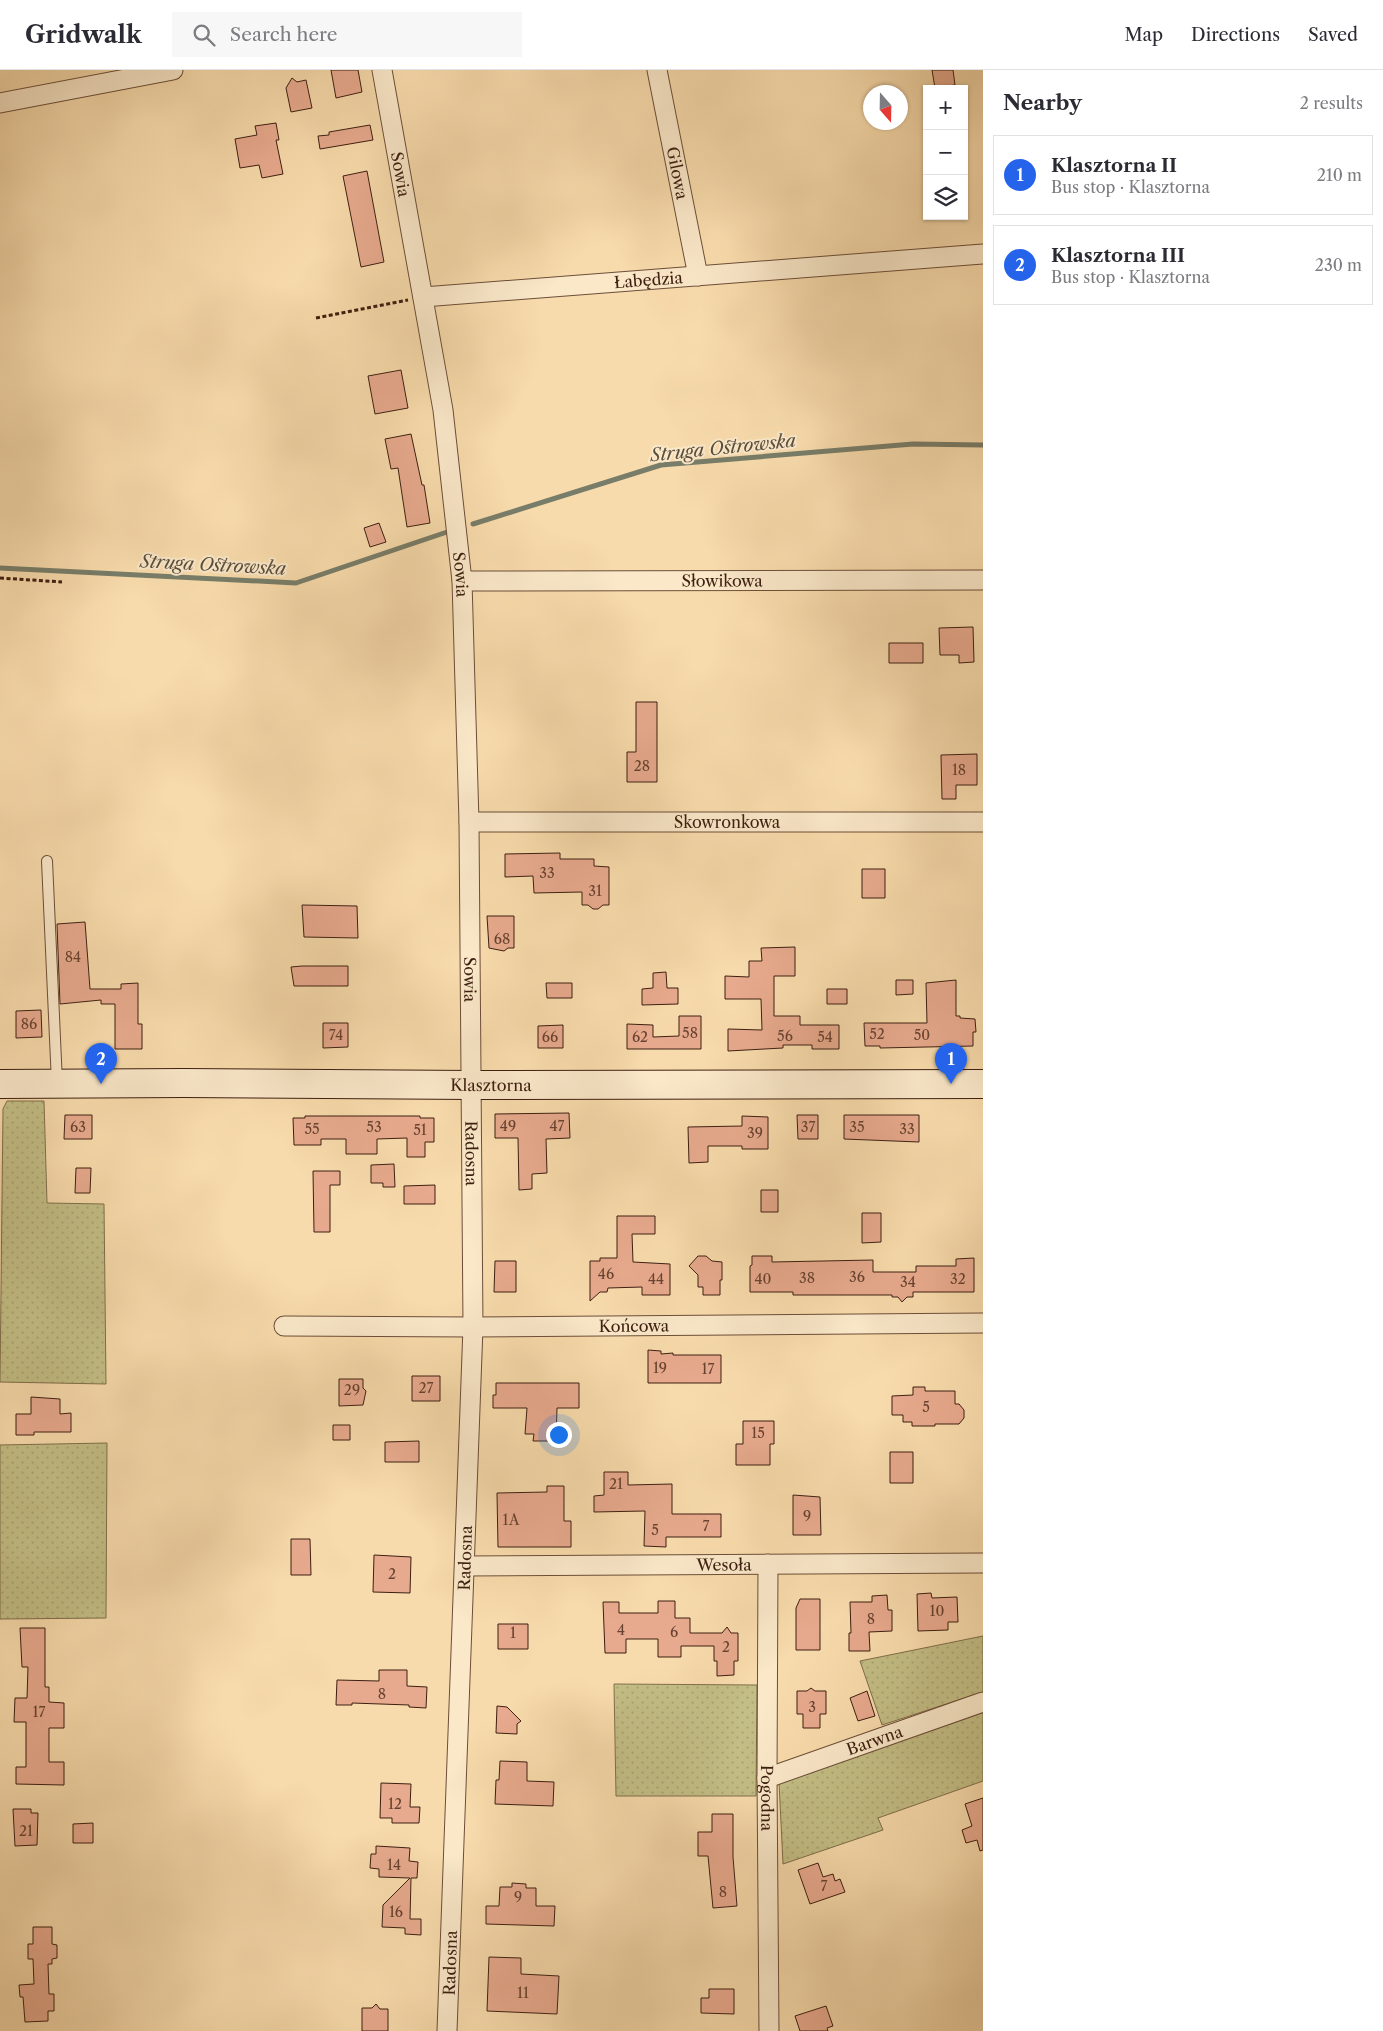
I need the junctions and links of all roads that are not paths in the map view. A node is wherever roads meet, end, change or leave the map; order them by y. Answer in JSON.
{"nodes":[{"id":1,"x":173,"y":70,"type":"edge"},
{"id":2,"x":382,"y":70,"type":"edge"},
{"id":3,"x":658,"y":70,"type":"edge"},
{"id":4,"x":118,"y":75,"type":"edge"},
{"id":5,"x":0,"y":103,"type":"edge"},
{"id":6,"x":983,"y":254,"type":"edge"},
{"id":7,"x":698,"y":276,"type":"junction"},
{"id":8,"x":423,"y":297,"type":"junction"},
{"id":9,"x":983,"y":580,"type":"edge"},
{"id":10,"x":462,"y":581,"type":"junction"},
{"id":11,"x":469,"y":822,"type":"junction"},
{"id":12,"x":983,"y":822,"type":"edge"},
{"id":13,"x":47,"y":861,"type":"dead end"},
{"id":14,"x":0,"y":1084,"type":"edge"},
{"id":15,"x":57,"y":1084,"type":"junction"},
{"id":16,"x":983,"y":1084,"type":"edge"},
{"id":17,"x":472,"y":1085,"type":"junction"},
{"id":18,"x":983,"y":1323,"type":"edge"},
{"id":19,"x":284,"y":1326,"type":"dead end"},
{"id":20,"x":473,"y":1328,"type":"junction"},
{"id":21,"x":983,"y":1563,"type":"edge"},
{"id":22,"x":768,"y":1564,"type":"junction"},
{"id":23,"x":465,"y":1566,"type":"junction"},
{"id":24,"x":983,"y":1702,"type":"edge"},
{"id":25,"x":766,"y":1778,"type":"junction"},
{"id":26,"x":447,"y":2031,"type":"edge"},
{"id":27,"x":769,"y":2031,"type":"edge"}],
"edges":[{"from":1,"to":4,"type":"street"},
{"from":2,"to":8,"type":"street","name":"Sowia"},
{"from":3,"to":7,"type":"street","name":"Gilowa"},
{"from":4,"to":5,"type":"street"},
{"from":6,"to":7,"type":"street","name":"Łabędzia"},
{"from":7,"to":8,"type":"street","name":"Łabędzia"},
{"from":8,"to":10,"type":"street","name":"Sowia"},
{"from":9,"to":10,"type":"street","name":"Słowikowa"},
{"from":10,"to":11,"type":"street","name":"Sowia"},
{"from":11,"to":12,"type":"street","name":"Skowronkowa"},
{"from":11,"to":17,"type":"street","name":"Sowia"},
{"from":13,"to":15,"type":"lane"},
{"from":14,"to":15,"type":"street","name":"Klasztorna"},
{"from":15,"to":17,"type":"street","name":"Klasztorna"},
{"from":16,"to":17,"type":"street","name":"Klasztorna"},
{"from":17,"to":20,"type":"street","name":"Radosna"},
{"from":18,"to":20,"type":"street","name":"Końcowa"},
{"from":19,"to":20,"type":"street","name":"Końcowa"},
{"from":20,"to":23,"type":"street","name":"Radosna"},
{"from":21,"to":22,"type":"street","name":"Wesoła"},
{"from":22,"to":23,"type":"street","name":"Wesoła"},
{"from":22,"to":25,"type":"street","name":"Pogodna"},
{"from":23,"to":26,"type":"street","name":"Radosna"},
{"from":24,"to":25,"type":"street","name":"Barwna"},
{"from":25,"to":27,"type":"street","name":"Pogodna"}]}
